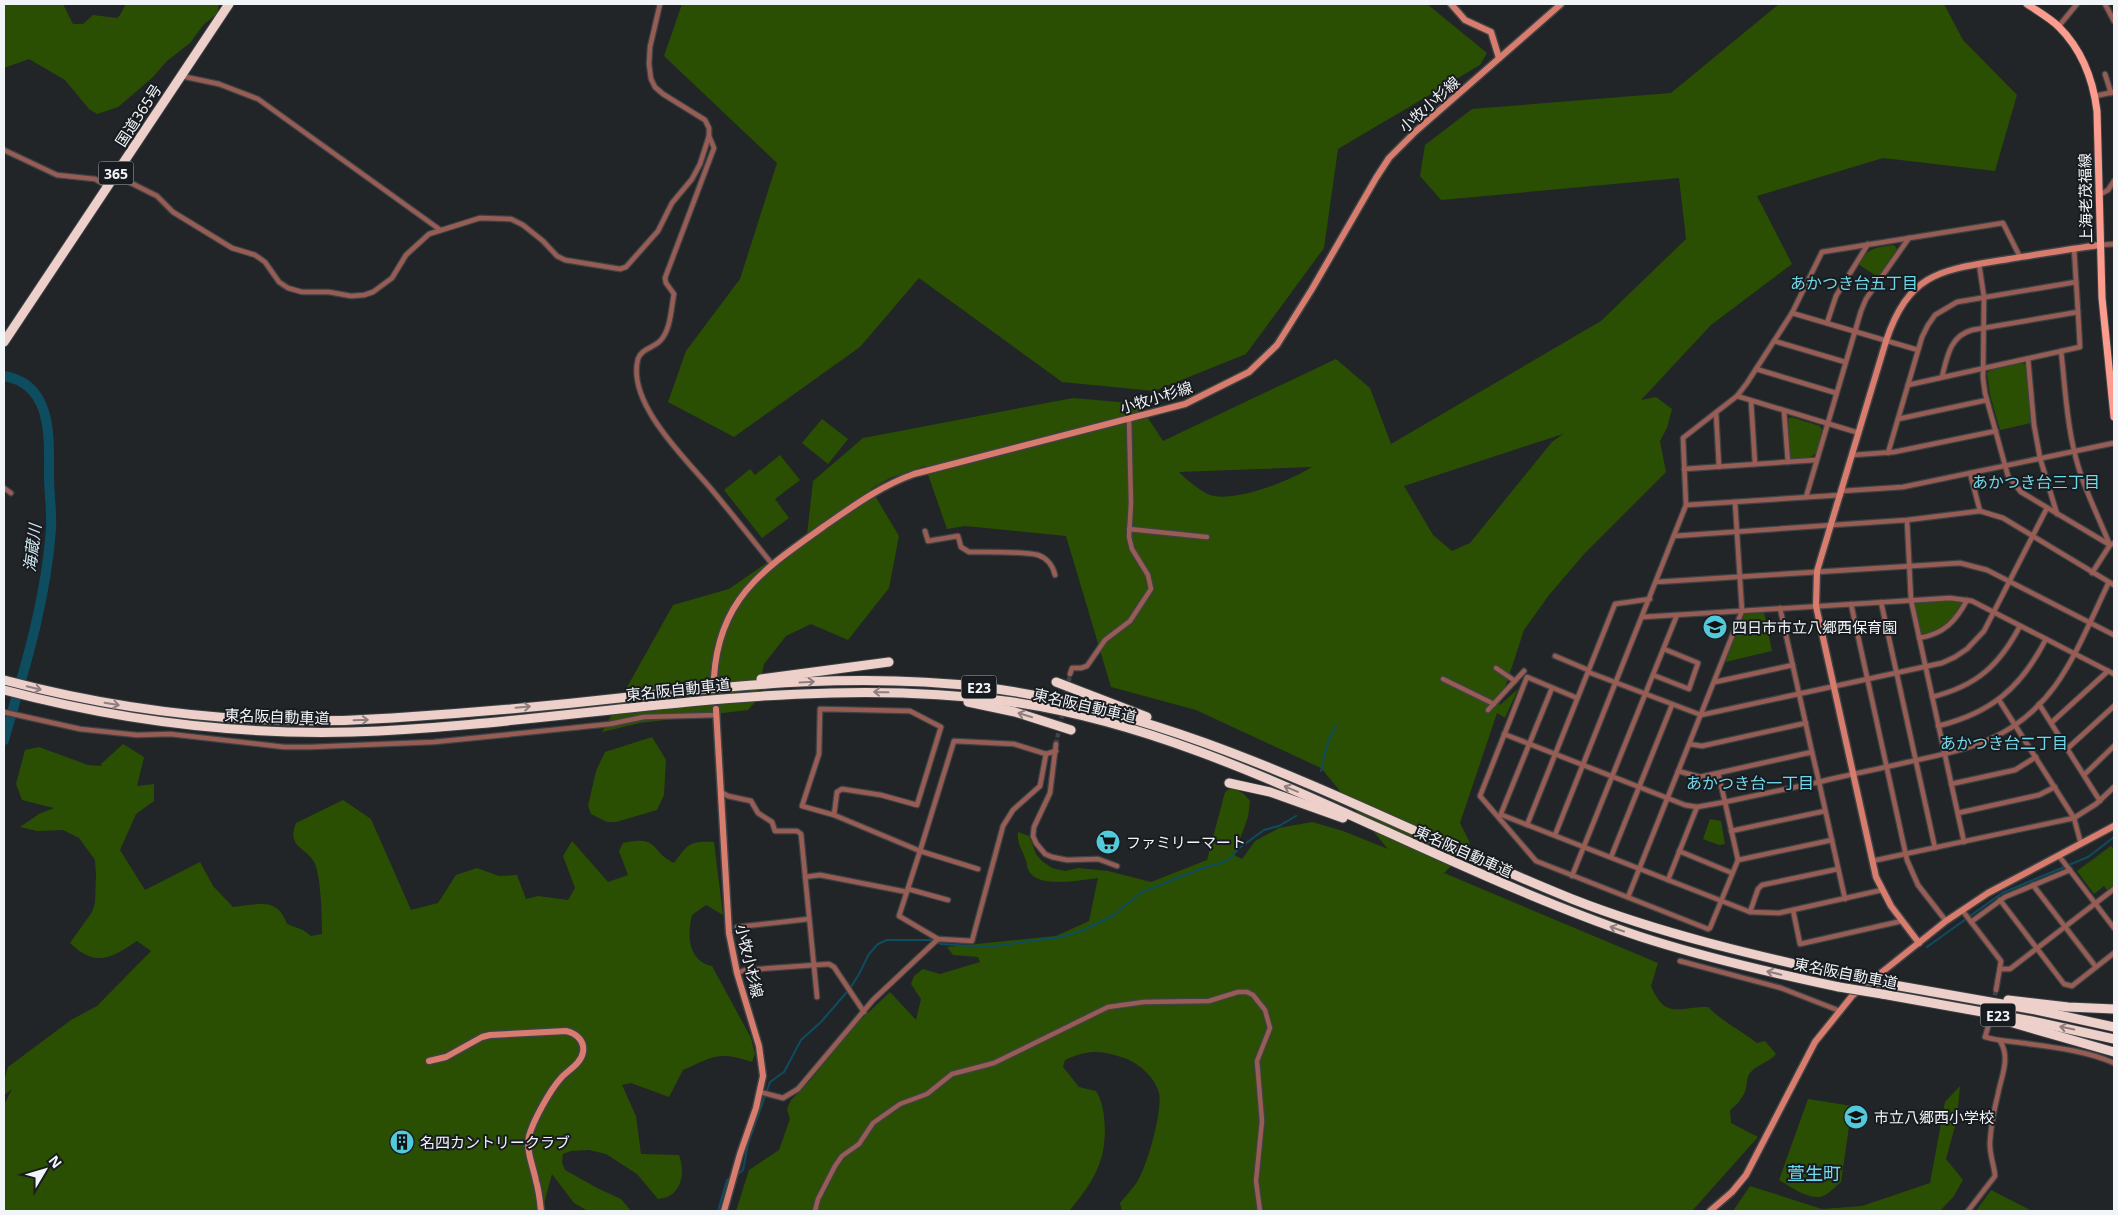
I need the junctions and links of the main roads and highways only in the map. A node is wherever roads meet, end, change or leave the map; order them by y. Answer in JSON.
{"nodes":[{"id":1,"x":229,"y":4,"type":"edge"},
{"id":2,"x":2027,"y":4,"type":"edge"},
{"id":3,"x":4,"y":342,"type":"edge"},
{"id":4,"x":2114,"y":417,"type":"edge"},
{"id":5,"x":889,"y":662,"type":"dead end"},
{"id":6,"x":4,"y":680,"type":"edge"},
{"id":7,"x":1056,"y":682,"type":"dead end"},
{"id":8,"x":4,"y":690,"type":"edge"},
{"id":9,"x":684,"y":690,"type":"junction"},
{"id":10,"x":900,"y":692,"type":"junction"},
{"id":11,"x":1071,"y":730,"type":"dead end"},
{"id":12,"x":1228,"y":751,"type":"junction"},
{"id":13,"x":1229,"y":783,"type":"dead end"},
{"id":14,"x":1400,"y":838,"type":"junction"},
{"id":15,"x":1934,"y":992,"type":"junction"},
{"id":16,"x":1930,"y":1003,"type":"junction"},
{"id":17,"x":2114,"y":1009,"type":"edge"},
{"id":18,"x":2114,"y":1028,"type":"edge"},
{"id":19,"x":2114,"y":1039,"type":"edge"},
{"id":20,"x":2114,"y":1052,"type":"edge"}],
"edges":[{"from":1,"to":3,"type":"highway","name":"国道365号","number":"365"},
{"from":2,"to":4,"type":"main road","name":"上海老茂福線"},
{"from":5,"to":9,"type":"highway"},
{"from":6,"to":9,"type":"highway","name":"東名阪自動車道","number":"E23","one_way":true},
{"from":7,"to":12,"type":"highway"},
{"from":10,"to":8,"type":"highway","name":"東名阪自動車道","number":"E23","one_way":true},
{"from":9,"to":12,"type":"highway","name":"東名阪自動車道","number":"E23","one_way":true},
{"from":11,"to":10,"type":"highway","one_way":true},
{"from":14,"to":10,"type":"highway","name":"東名阪自動車道","number":"E23","one_way":true},
{"from":12,"to":15,"type":"highway","name":"東名阪自動車道","number":"E23","bridge":true},
{"from":13,"to":14,"type":"highway"},
{"from":16,"to":14,"type":"highway","name":"東名阪自動車道","number":"E23","one_way":true,"bridge":true},
{"from":15,"to":17,"type":"highway"},
{"from":15,"to":18,"type":"highway","name":"東名阪自動車道","number":"E23"},
{"from":19,"to":16,"type":"highway","name":"東名阪自動車道","number":"E23","one_way":true},
{"from":16,"to":20,"type":"highway"}]}
